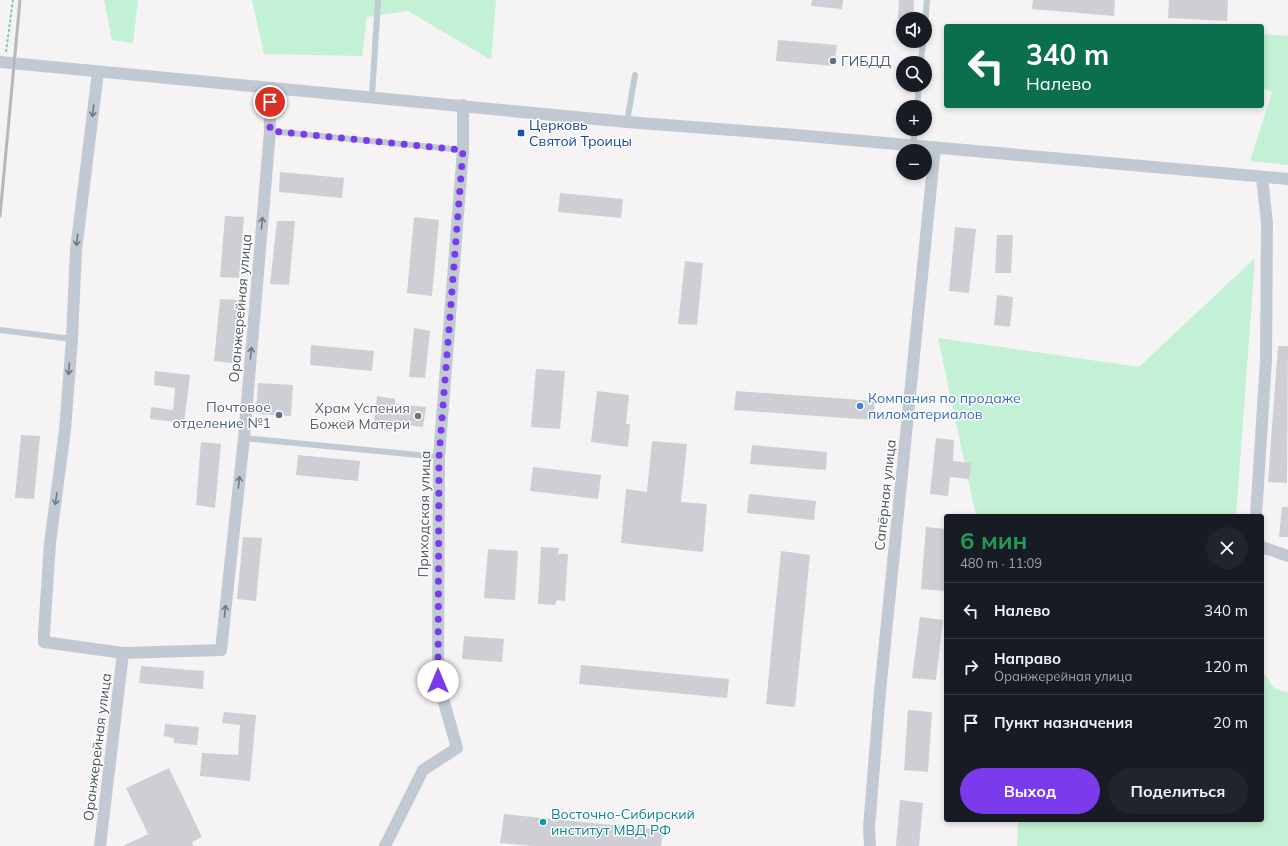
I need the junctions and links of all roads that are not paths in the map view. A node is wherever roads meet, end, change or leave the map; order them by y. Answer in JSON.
{"nodes":[{"id":1,"x":378,"y":0,"type":"edge"},
{"id":2,"x":928,"y":0,"type":"edge"},
{"id":3,"x":927,"y":12,"type":"edge"},
{"id":4,"x":2,"y":63,"type":"edge"},
{"id":5,"x":98,"y":72,"type":"junction"},
{"id":6,"x":635,"y":75,"type":"dead end"},
{"id":7,"x":269,"y":88,"type":"junction"},
{"id":8,"x":372,"y":96,"type":"junction"},
{"id":9,"x":463,"y":105,"type":"junction"},
{"id":10,"x":627,"y":122,"type":"junction"},
{"id":11,"x":270,"y":131,"type":"junction"},
{"id":12,"x":901,"y":144,"type":"edge"},
{"id":13,"x":932,"y":147,"type":"edge"},
{"id":14,"x":935,"y":147,"type":"junction"},
{"id":15,"x":463,"y":150,"type":"junction"},
{"id":16,"x":1262,"y":177,"type":"junction"},
{"id":17,"x":1288,"y":179,"type":"edge"},
{"id":18,"x":0,"y":330,"type":"edge"},
{"id":19,"x":72,"y":339,"type":"junction"},
{"id":20,"x":244,"y":438,"type":"junction"},
{"id":21,"x":439,"y":457,"type":"junction"},
{"id":22,"x":1256,"y":514,"type":"edge"},
{"id":23,"x":1264,"y":548,"type":"edge"},
{"id":24,"x":1288,"y":556,"type":"edge"},
{"id":25,"x":123,"y":652,"type":"junction"},
{"id":26,"x":100,"y":846,"type":"edge"},
{"id":27,"x":386,"y":846,"type":"edge"},
{"id":28,"x":870,"y":846,"type":"edge"}],
"edges":[{"from":1,"to":8,"type":"lane"},
{"from":2,"to":3,"type":"lane"},
{"from":4,"to":5,"type":"street"},
{"from":5,"to":7,"type":"street"},
{"from":5,"to":19,"type":"street","one_way":true},
{"from":6,"to":10,"type":"lane"},
{"from":7,"to":8,"type":"street"},
{"from":7,"to":11,"type":"street","name":"Оранжерейная улица"},
{"from":8,"to":9,"type":"street"},
{"from":9,"to":10,"type":"street"},
{"from":9,"to":15,"type":"street","name":"Приходская улица"},
{"from":10,"to":12,"type":"street"},
{"from":11,"to":15,"type":"lane"},
{"from":20,"to":11,"type":"street","name":"Оранжерейная улица","one_way":true},
{"from":13,"to":14,"type":"street"},
{"from":14,"to":16,"type":"street"},
{"from":14,"to":28,"type":"street","name":"Сапёрная улица"},
{"from":15,"to":21,"type":"street","name":"Приходская улица"},
{"from":16,"to":17,"type":"street"},
{"from":16,"to":22,"type":"street"},
{"from":18,"to":19,"type":"lane"},
{"from":19,"to":25,"type":"street","one_way":true},
{"from":20,"to":21,"type":"lane"},
{"from":25,"to":20,"type":"street","name":"Оранжерейная улица","one_way":true},
{"from":21,"to":27,"type":"street","name":"Приходская улица"},
{"from":23,"to":24,"type":"street"},
{"from":25,"to":26,"type":"street","name":"Оранжерейная улица"}]}
